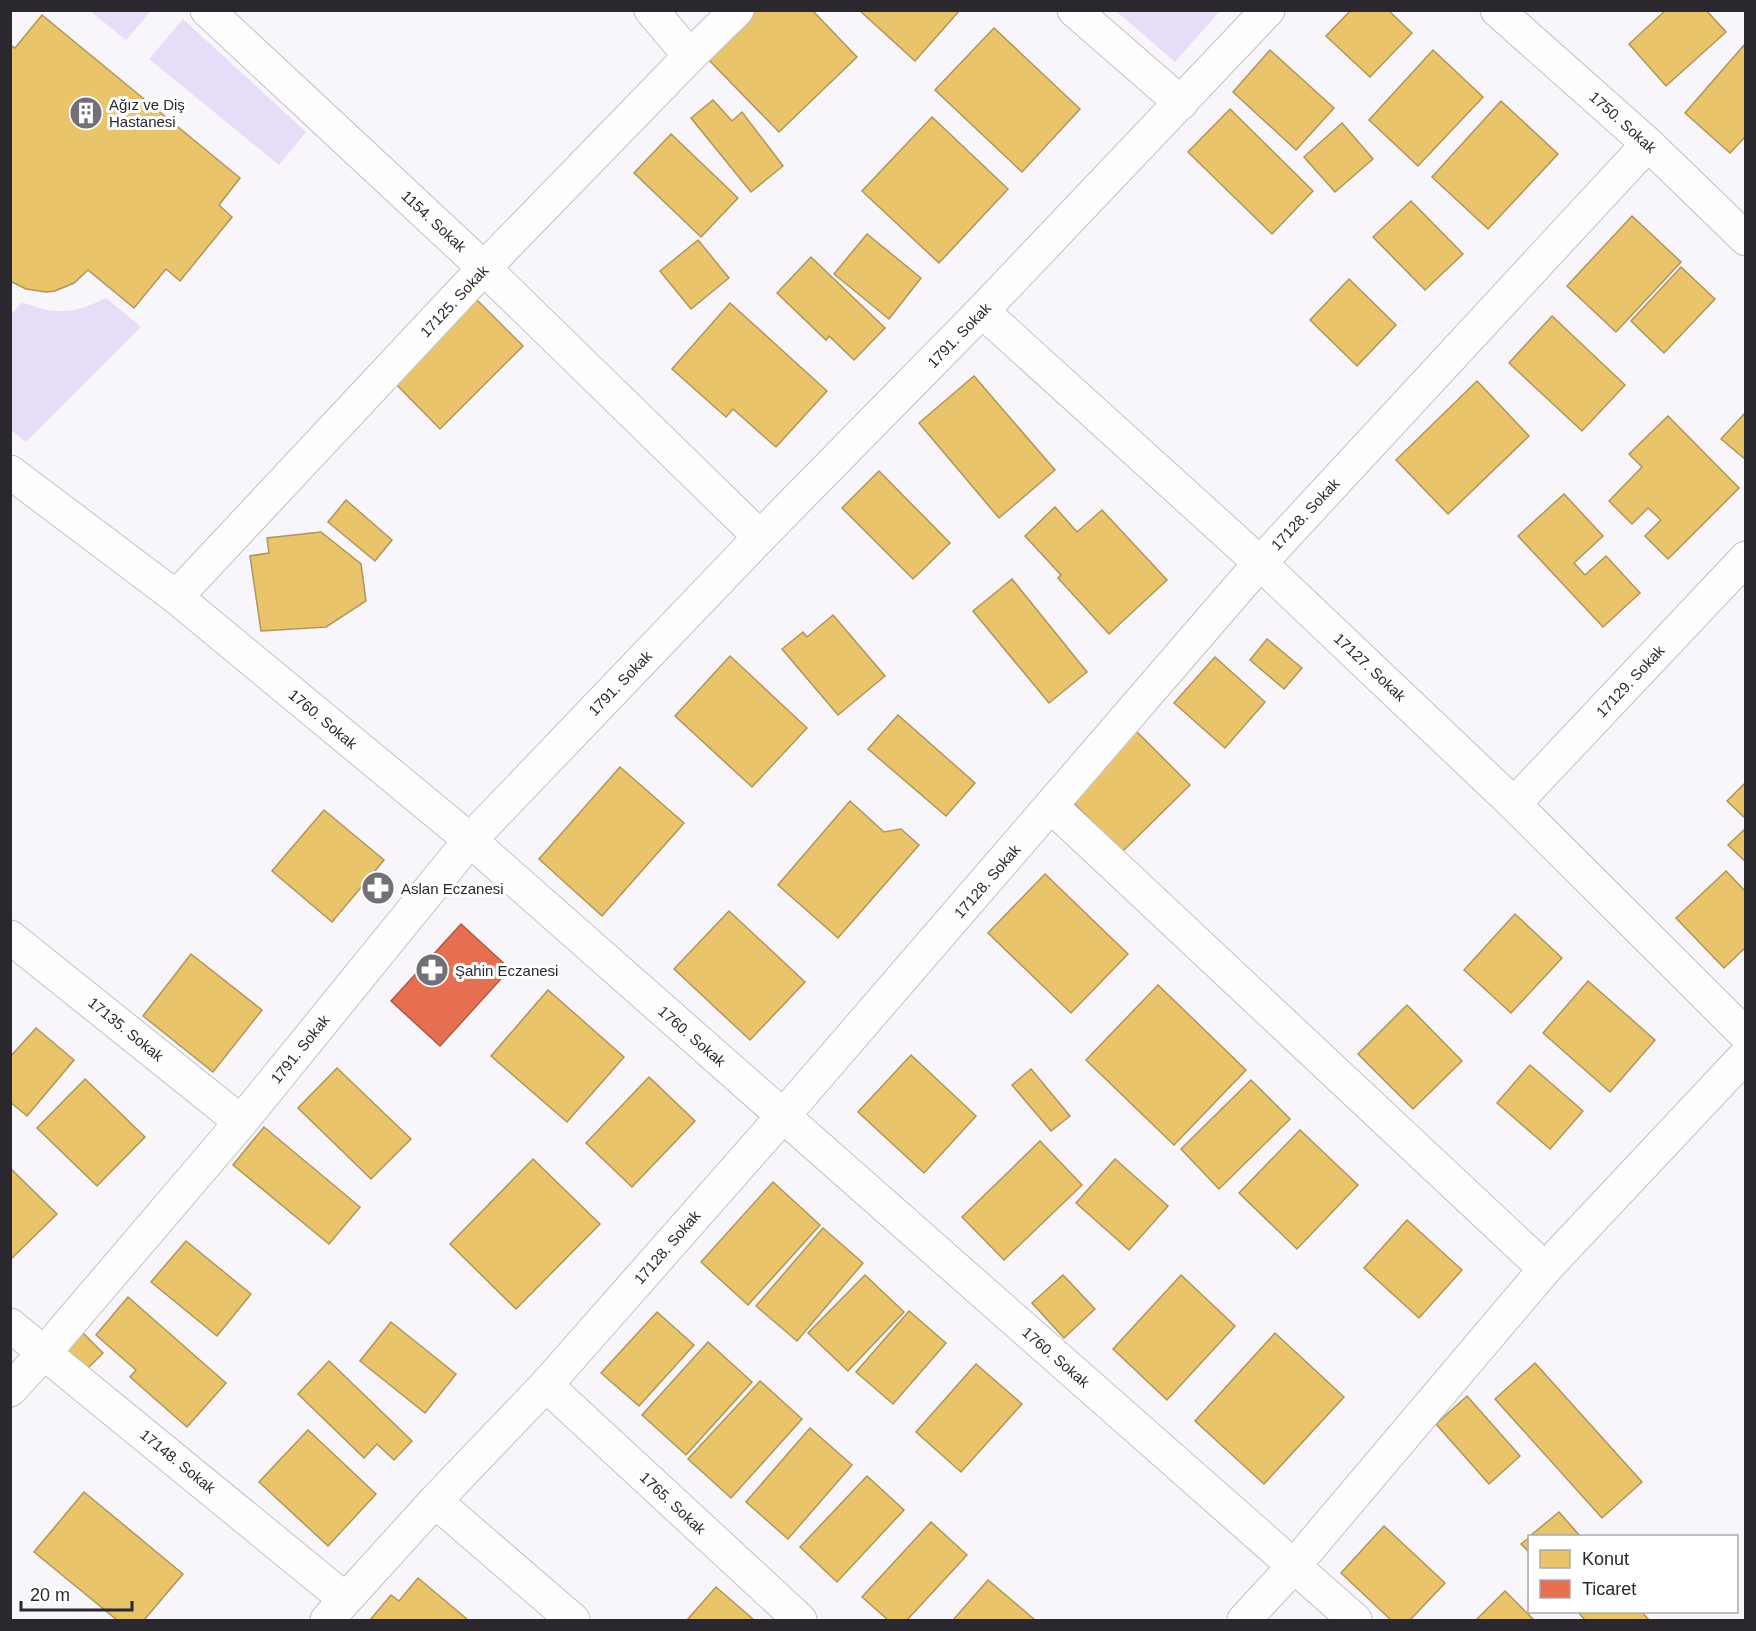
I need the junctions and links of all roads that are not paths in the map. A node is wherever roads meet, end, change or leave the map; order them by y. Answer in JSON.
{"nodes":[{"id":1,"x":207,"y":10,"type":"edge"},
{"id":2,"x":651,"y":10,"type":"edge"},
{"id":3,"x":737,"y":10,"type":"edge"},
{"id":4,"x":1074,"y":10,"type":"edge"},
{"id":5,"x":1268,"y":10,"type":"edge"},
{"id":6,"x":1497,"y":10,"type":"edge"},
{"id":7,"x":690,"y":56,"type":"junction"},
{"id":8,"x":1181,"y":103,"type":"junction"},
{"id":9,"x":1648,"y":144,"type":"junction"},
{"id":10,"x":1746,"y":239,"type":"edge"},
{"id":11,"x":484,"y":268,"type":"junction"},
{"id":12,"x":982,"y":311,"type":"junction"},
{"id":13,"x":10,"y":472,"type":"edge"},
{"id":14,"x":760,"y":537,"type":"junction"},
{"id":15,"x":1746,"y":558,"type":"edge"},
{"id":16,"x":1260,"y":563,"type":"junction"},
{"id":17,"x":176,"y":597,"type":"junction"},
{"id":18,"x":1514,"y":804,"type":"junction"},
{"id":19,"x":1051,"y":806,"type":"junction"},
{"id":20,"x":470,"y":840,"type":"junction"},
{"id":21,"x":10,"y":937,"type":"edge"},
{"id":22,"x":1746,"y":1035,"type":"edge"},
{"id":23,"x":1746,"y":1055,"type":"edge"},
{"id":24,"x":783,"y":1116,"type":"junction"},
{"id":25,"x":241,"y":1122,"type":"junction"},
{"id":26,"x":1545,"y":1269,"type":"junction"},
{"id":27,"x":10,"y":1325,"type":"edge"},
{"id":28,"x":45,"y":1352,"type":"junction"},
{"id":29,"x":546,"y":1385,"type":"junction"},
{"id":30,"x":10,"y":1390,"type":"edge"},
{"id":31,"x":435,"y":1501,"type":"junction"},
{"id":32,"x":1293,"y":1567,"type":"junction"},
{"id":33,"x":336,"y":1610,"type":"edge"},
{"id":34,"x":573,"y":1620,"type":"edge"},
{"id":35,"x":800,"y":1620,"type":"edge"},
{"id":36,"x":1244,"y":1620,"type":"edge"},
{"id":37,"x":1355,"y":1620,"type":"edge"}],
"edges":[{"from":1,"to":11,"type":"street","name":"1154. Sokak"},
{"from":2,"to":7,"type":"street"},
{"from":3,"to":7,"type":"street","name":"17125. Sokak"},
{"from":4,"to":8,"type":"street"},
{"from":5,"to":8,"type":"street","name":"1791. Sokak"},
{"from":6,"to":9,"type":"street","name":"1750. Sokak"},
{"from":7,"to":11,"type":"street","name":"17125. Sokak"},
{"from":8,"to":12,"type":"street","name":"1791. Sokak"},
{"from":9,"to":10,"type":"street","name":"1750. Sokak"},
{"from":9,"to":16,"type":"street","name":"17128. Sokak"},
{"from":11,"to":14,"type":"street","name":"1154. Sokak"},
{"from":11,"to":17,"type":"street","name":"17125. Sokak"},
{"from":12,"to":14,"type":"street","name":"1791. Sokak"},
{"from":12,"to":16,"type":"street","name":"17127. Sokak"},
{"from":13,"to":17,"type":"street","name":"1760. Sokak"},
{"from":14,"to":20,"type":"street","name":"1791. Sokak"},
{"from":15,"to":18,"type":"street","name":"17129. Sokak"},
{"from":16,"to":18,"type":"street","name":"17127. Sokak"},
{"from":16,"to":19,"type":"street","name":"17128. Sokak"},
{"from":17,"to":20,"type":"street","name":"1760. Sokak"},
{"from":18,"to":22,"type":"street","name":"17127. Sokak"},
{"from":19,"to":24,"type":"street","name":"17128. Sokak"},
{"from":19,"to":26,"type":"street"},
{"from":20,"to":24,"type":"street","name":"1760. Sokak"},
{"from":20,"to":25,"type":"street","name":"1791. Sokak"},
{"from":21,"to":25,"type":"street","name":"17135. Sokak"},
{"from":23,"to":26,"type":"street"},
{"from":24,"to":29,"type":"street","name":"17128. Sokak"},
{"from":24,"to":32,"type":"street","name":"1760. Sokak"},
{"from":25,"to":28,"type":"street","name":"1791. Sokak"},
{"from":26,"to":32,"type":"street"},
{"from":27,"to":28,"type":"street","name":"17148. Sokak"},
{"from":28,"to":30,"type":"street","name":"1791. Sokak"},
{"from":28,"to":33,"type":"street","name":"17148. Sokak"},
{"from":29,"to":31,"type":"street","name":"17128. Sokak"},
{"from":29,"to":35,"type":"street","name":"1765. Sokak"},
{"from":31,"to":33,"type":"street","name":"17128. Sokak"},
{"from":31,"to":34,"type":"street"},
{"from":32,"to":36,"type":"street"},
{"from":32,"to":37,"type":"street","name":"1760. Sokak"}]}
